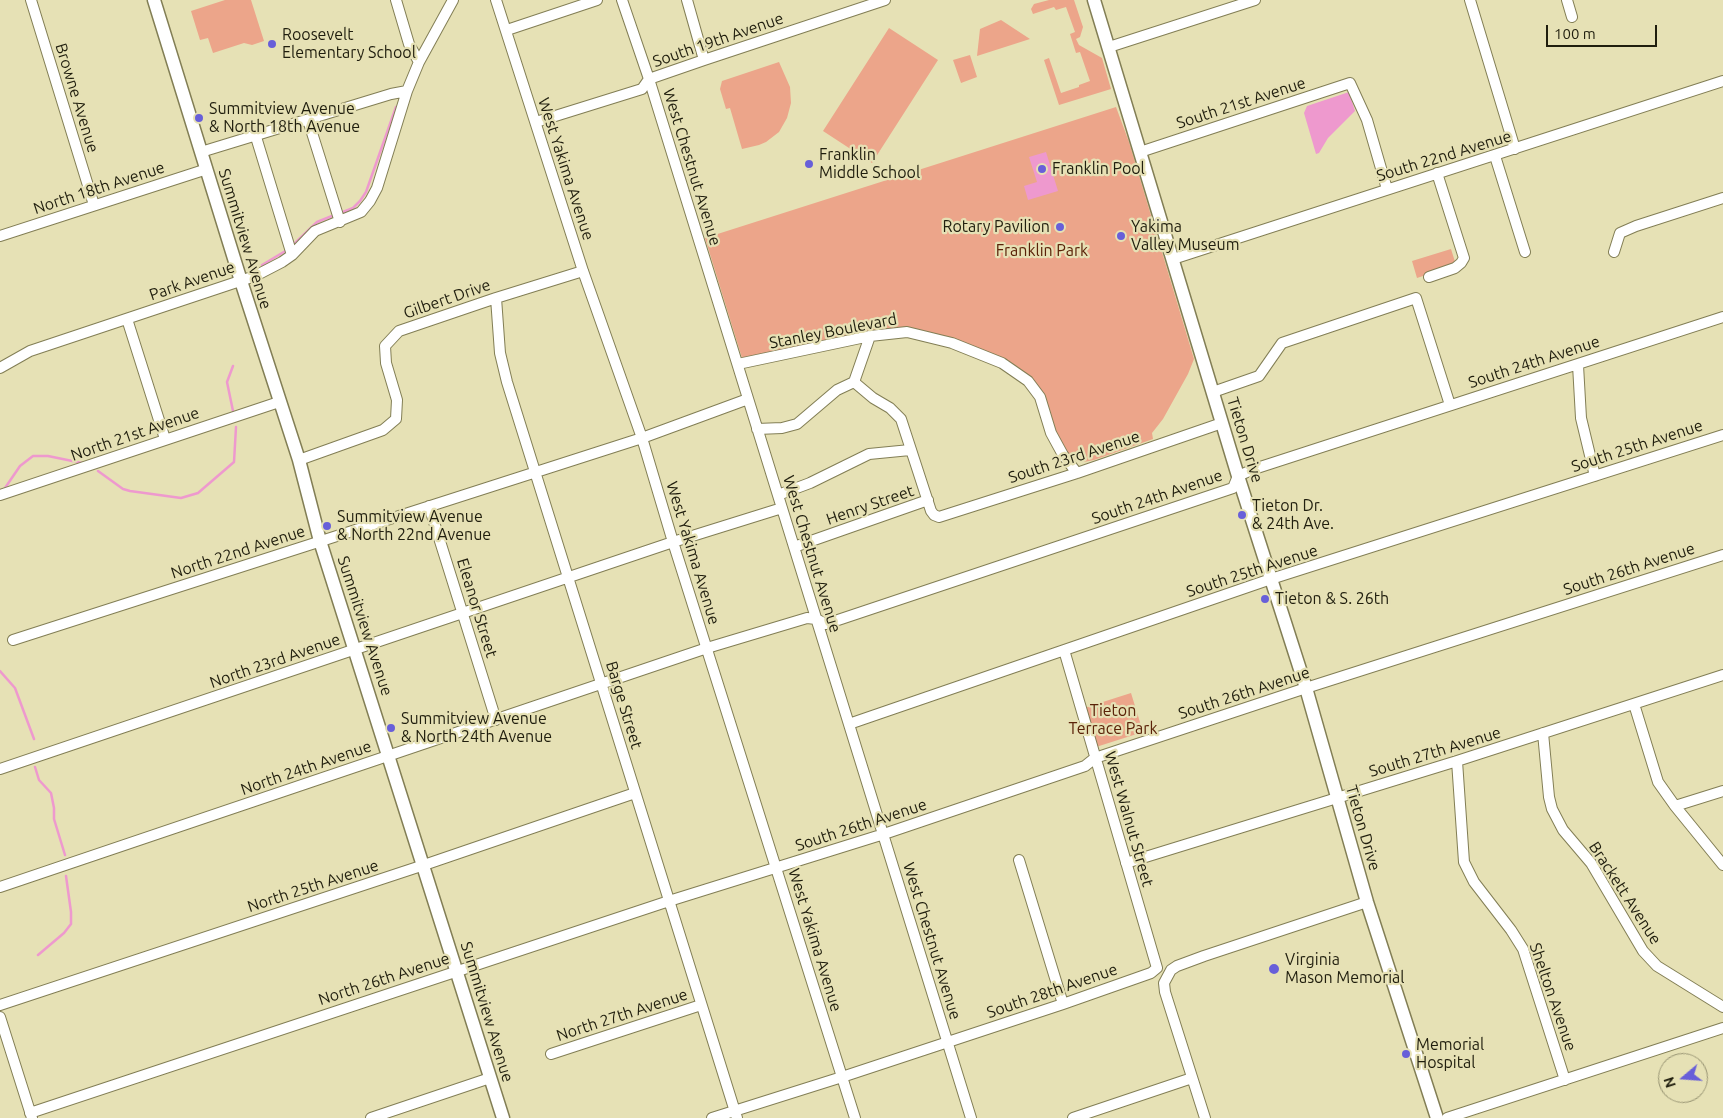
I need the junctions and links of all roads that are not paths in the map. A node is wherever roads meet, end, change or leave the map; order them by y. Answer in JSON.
{"nodes":[{"id":1,"x":31,"y":0,"type":"edge"},
{"id":2,"x":154,"y":0,"type":"edge"},
{"id":3,"x":396,"y":0,"type":"edge"},
{"id":4,"x":453,"y":0,"type":"edge"},
{"id":5,"x":496,"y":0,"type":"edge"},
{"id":6,"x":597,"y":0,"type":"edge"},
{"id":7,"x":622,"y":0,"type":"edge"},
{"id":8,"x":687,"y":0,"type":"edge"},
{"id":9,"x":884,"y":0,"type":"edge"},
{"id":10,"x":1094,"y":0,"type":"edge"},
{"id":11,"x":1255,"y":0,"type":"edge"},
{"id":12,"x":1470,"y":0,"type":"edge"},
{"id":13,"x":1567,"y":0,"type":"edge"},
{"id":14,"x":860,"y":4,"type":"edge"},
{"id":15,"x":1572,"y":17,"type":"dead end"},
{"id":16,"x":507,"y":30,"type":"junction"},
{"id":17,"x":1109,"y":47,"type":"junction"},
{"id":18,"x":704,"y":60,"type":"junction"},
{"id":19,"x":419,"y":62,"type":"junction"},
{"id":20,"x":649,"y":79,"type":"junction"},
{"id":21,"x":1723,"y":81,"type":"edge"},
{"id":22,"x":407,"y":91,"type":"junction"},
{"id":23,"x":308,"y":120,"type":"junction"},
{"id":24,"x":536,"y":122,"type":"junction"},
{"id":25,"x":256,"y":137,"type":"junction"},
{"id":26,"x":1515,"y":149,"type":"junction"},
{"id":27,"x":201,"y":152,"type":"junction"},
{"id":28,"x":1140,"y":152,"type":"junction"},
{"id":29,"x":1495,"y":156,"type":"junction"},
{"id":30,"x":207,"y":169,"type":"junction"},
{"id":31,"x":1437,"y":173,"type":"junction"},
{"id":32,"x":1387,"y":189,"type":"junction"},
{"id":33,"x":1723,"y":198,"type":"edge"},
{"id":34,"x":94,"y":205,"type":"junction"},
{"id":35,"x":340,"y":222,"type":"junction"},
{"id":36,"x":0,"y":236,"type":"edge"},
{"id":37,"x":290,"y":250,"type":"junction"},
{"id":38,"x":1525,"y":252,"type":"dead end"},
{"id":39,"x":1614,"y":252,"type":"dead end"},
{"id":40,"x":1173,"y":259,"type":"junction"},
{"id":41,"x":583,"y":271,"type":"junction"},
{"id":42,"x":1429,"y":277,"type":"dead end"},
{"id":43,"x":241,"y":281,"type":"junction"},
{"id":44,"x":496,"y":298,"type":"junction"},
{"id":45,"x":1723,"y":317,"type":"edge"},
{"id":46,"x":127,"y":319,"type":"junction"},
{"id":47,"x":870,"y":336,"type":"junction"},
{"id":48,"x":738,"y":364,"type":"junction"},
{"id":49,"x":1578,"y":365,"type":"junction"},
{"id":50,"x":0,"y":368,"type":"edge"},
{"id":51,"x":854,"y":382,"type":"junction"},
{"id":52,"x":1213,"y":392,"type":"junction"},
{"id":53,"x":748,"y":399,"type":"junction"},
{"id":54,"x":279,"y":402,"type":"junction"},
{"id":55,"x":1450,"y":405,"type":"junction"},
{"id":56,"x":1222,"y":423,"type":"junction"},
{"id":57,"x":758,"y":429,"type":"junction"},
{"id":58,"x":1723,"y":435,"type":"edge"},
{"id":59,"x":642,"y":438,"type":"junction"},
{"id":60,"x":165,"y":439,"type":"junction"},
{"id":61,"x":910,"y":450,"type":"junction"},
{"id":62,"x":298,"y":460,"type":"junction"},
{"id":63,"x":535,"y":472,"type":"junction"},
{"id":64,"x":1077,"y":473,"type":"junction"},
{"id":65,"x":1238,"y":476,"type":"junction"},
{"id":66,"x":1595,"y":476,"type":"junction"},
{"id":67,"x":0,"y":495,"type":"edge"},
{"id":68,"x":778,"y":495,"type":"junction"},
{"id":69,"x":928,"y":500,"type":"junction"},
{"id":70,"x":429,"y":506,"type":"junction"},
{"id":71,"x":782,"y":508,"type":"junction"},
{"id":72,"x":320,"y":541,"type":"junction"},
{"id":73,"x":673,"y":542,"type":"junction"},
{"id":74,"x":794,"y":547,"type":"junction"},
{"id":75,"x":1723,"y":555,"type":"edge"},
{"id":76,"x":569,"y":578,"type":"junction"},
{"id":77,"x":1271,"y":579,"type":"junction"},
{"id":78,"x":463,"y":613,"type":"junction"},
{"id":79,"x":816,"y":619,"type":"junction"},
{"id":80,"x":13,"y":640,"type":"dead end"},
{"id":81,"x":708,"y":648,"type":"junction"},
{"id":82,"x":356,"y":649,"type":"junction"},
{"id":83,"x":1064,"y":650,"type":"junction"},
{"id":84,"x":1723,"y":676,"type":"edge"},
{"id":85,"x":602,"y":684,"type":"junction"},
{"id":86,"x":1306,"y":688,"type":"junction"},
{"id":87,"x":1634,"y":704,"type":"junction"},
{"id":88,"x":496,"y":720,"type":"junction"},
{"id":89,"x":850,"y":724,"type":"junction"},
{"id":90,"x":1544,"y":733,"type":"junction"},
{"id":91,"x":389,"y":756,"type":"junction"},
{"id":92,"x":1095,"y":758,"type":"junction"},
{"id":93,"x":1457,"y":761,"type":"junction"},
{"id":94,"x":0,"y":769,"type":"edge"},
{"id":95,"x":1723,"y":791,"type":"edge"},
{"id":96,"x":636,"y":793,"type":"junction"},
{"id":97,"x":1338,"y":797,"type":"junction"},
{"id":98,"x":1675,"y":806,"type":"junction"},
{"id":99,"x":884,"y":834,"type":"junction"},
{"id":100,"x":1018,"y":860,"type":"dead end"},
{"id":101,"x":1126,"y":863,"type":"junction"},
{"id":102,"x":424,"y":865,"type":"junction"},
{"id":103,"x":1723,"y":865,"type":"edge"},
{"id":104,"x":777,"y":868,"type":"junction"},
{"id":105,"x":0,"y":887,"type":"edge"},
{"id":106,"x":669,"y":901,"type":"junction"},
{"id":107,"x":1368,"y":902,"type":"junction"},
{"id":108,"x":1157,"y":968,"type":"joint"},
{"id":109,"x":457,"y":971,"type":"junction"},
{"id":110,"x":1063,"y":1004,"type":"junction"},
{"id":111,"x":0,"y":1005,"type":"edge"},
{"id":112,"x":702,"y":1005,"type":"junction"},
{"id":113,"x":1723,"y":1007,"type":"edge"},
{"id":114,"x":0,"y":1017,"type":"edge"},
{"id":115,"x":1723,"y":1028,"type":"edge"},
{"id":116,"x":946,"y":1043,"type":"junction"},
{"id":117,"x":551,"y":1054,"type":"dead end"},
{"id":118,"x":842,"y":1077,"type":"junction"},
{"id":119,"x":490,"y":1078,"type":"junction"},
{"id":120,"x":1192,"y":1078,"type":"junction"},
{"id":121,"x":1564,"y":1080,"type":"junction"},
{"id":122,"x":736,"y":1114,"type":"edge"},
{"id":123,"x":31,"y":1116,"type":"edge"},
{"id":124,"x":372,"y":1118,"type":"edge"},
{"id":125,"x":503,"y":1118,"type":"edge"},
{"id":126,"x":712,"y":1118,"type":"edge"},
{"id":127,"x":855,"y":1118,"type":"edge"},
{"id":128,"x":971,"y":1118,"type":"edge"},
{"id":129,"x":1073,"y":1118,"type":"edge"},
{"id":130,"x":1205,"y":1118,"type":"edge"},
{"id":131,"x":1437,"y":1118,"type":"edge"},
{"id":132,"x":1448,"y":1118,"type":"edge"}],
"edges":[{"from":1,"to":34,"type":"street","name":"Browne Avenue"},
{"from":2,"to":27,"type":"main road","name":"Summitview Avenue"},
{"from":3,"to":19,"type":"street"},
{"from":4,"to":19,"type":"street","name":"Park Avenue"},
{"from":5,"to":16,"type":"street","name":"West Yakima Avenue"},
{"from":6,"to":16,"type":"street"},
{"from":7,"to":20,"type":"street","name":"West Chestnut Avenue"},
{"from":8,"to":18,"type":"street"},
{"from":9,"to":14,"type":"street","name":"South 19th Avenue"},
{"from":10,"to":17,"type":"main road","name":"Tieton Drive"},
{"from":11,"to":17,"type":"street"},
{"from":12,"to":26,"type":"street"},
{"from":13,"to":15,"type":"street"},
{"from":14,"to":18,"type":"street","name":"South 19th Avenue"},
{"from":16,"to":24,"type":"street","name":"West Yakima Avenue"},
{"from":17,"to":28,"type":"main road","name":"Tieton Drive"},
{"from":18,"to":20,"type":"street","name":"South 19th Avenue"},
{"from":19,"to":22,"type":"street","name":"Park Avenue"},
{"from":20,"to":24,"type":"street","name":"South 19th Avenue"},
{"from":20,"to":48,"type":"street","name":"West Chestnut Avenue"},
{"from":21,"to":26,"type":"street","name":"South 22nd Avenue"},
{"from":22,"to":23,"type":"street"},
{"from":22,"to":35,"type":"street","name":"Park Avenue"},
{"from":23,"to":25,"type":"street"},
{"from":23,"to":35,"type":"street"},
{"from":24,"to":41,"type":"street","name":"West Yakima Avenue"},
{"from":25,"to":27,"type":"street"},
{"from":25,"to":37,"type":"street"},
{"from":26,"to":29,"type":"street","name":"South 22nd Avenue"},
{"from":27,"to":30,"type":"main road","name":"Summitview Avenue"},
{"from":28,"to":32,"type":"street","name":"South 21st Avenue"},
{"from":28,"to":40,"type":"main road","name":"Tieton Drive"},
{"from":29,"to":31,"type":"street","name":"South 22nd Avenue"},
{"from":29,"to":38,"type":"street"},
{"from":30,"to":34,"type":"street","name":"North 18th Avenue"},
{"from":30,"to":43,"type":"main road","name":"Summitview Avenue"},
{"from":31,"to":32,"type":"street","name":"South 22nd Avenue"},
{"from":31,"to":42,"type":"street"},
{"from":32,"to":40,"type":"street","name":"South 22nd Avenue"},
{"from":33,"to":39,"type":"street"},
{"from":34,"to":36,"type":"street","name":"North 18th Avenue"},
{"from":35,"to":37,"type":"street","name":"Park Avenue"},
{"from":37,"to":43,"type":"street","name":"Park Avenue"},
{"from":40,"to":52,"type":"main road","name":"Tieton Drive"},
{"from":41,"to":44,"type":"street","name":"Gilbert Drive"},
{"from":41,"to":59,"type":"street","name":"West Yakima Avenue"},
{"from":43,"to":46,"type":"street","name":"Park Avenue"},
{"from":43,"to":54,"type":"main road","name":"Summitview Avenue"},
{"from":44,"to":62,"type":"street","name":"Gilbert Drive"},
{"from":44,"to":63,"type":"street","name":"Barge Street"},
{"from":45,"to":49,"type":"street","name":"South 24th Avenue"},
{"from":46,"to":50,"type":"street","name":"Park Avenue"},
{"from":46,"to":60,"type":"street"},
{"from":47,"to":48,"type":"street","name":"Stanley Boulevard"},
{"from":47,"to":51,"type":"street"},
{"from":47,"to":64,"type":"street","name":"Stanley Boulevard"},
{"from":48,"to":53,"type":"street","name":"West Chestnut Avenue"},
{"from":49,"to":55,"type":"street","name":"South 24th Avenue"},
{"from":49,"to":66,"type":"street"},
{"from":51,"to":57,"type":"street"},
{"from":51,"to":61,"type":"street"},
{"from":52,"to":55,"type":"street"},
{"from":52,"to":56,"type":"main road","name":"Tieton Drive"},
{"from":53,"to":57,"type":"street","name":"West Chestnut Avenue"},
{"from":53,"to":59,"type":"street"},
{"from":54,"to":60,"type":"street","name":"North 21st Avenue"},
{"from":54,"to":62,"type":"main road","name":"Summitview Avenue"},
{"from":55,"to":65,"type":"street","name":"South 24th Avenue"},
{"from":56,"to":64,"type":"street","name":"South 23rd Avenue"},
{"from":56,"to":65,"type":"main road","name":"Tieton Drive"},
{"from":57,"to":68,"type":"street","name":"West Chestnut Avenue"},
{"from":58,"to":66,"type":"street","name":"South 25th Avenue"},
{"from":59,"to":63,"type":"street","name":"North 22nd Avenue"},
{"from":59,"to":73,"type":"street","name":"West Yakima Avenue"},
{"from":60,"to":67,"type":"street","name":"North 21st Avenue"},
{"from":61,"to":68,"type":"street"},
{"from":61,"to":69,"type":"street"},
{"from":62,"to":72,"type":"main road","name":"Summitview Avenue"},
{"from":63,"to":70,"type":"street","name":"North 22nd Avenue"},
{"from":63,"to":76,"type":"street","name":"Barge Street"},
{"from":64,"to":69,"type":"street","name":"South 23rd Avenue"},
{"from":65,"to":77,"type":"main road","name":"Tieton Drive"},
{"from":65,"to":79,"type":"street","name":"South 24th Avenue"},
{"from":66,"to":77,"type":"street","name":"South 25th Avenue"},
{"from":68,"to":71,"type":"street","name":"West Chestnut Avenue"},
{"from":69,"to":74,"type":"street","name":"Henry Street"},
{"from":70,"to":72,"type":"street","name":"North 22nd Avenue"},
{"from":70,"to":78,"type":"street","name":"Eleanor Street"},
{"from":71,"to":73,"type":"street"},
{"from":71,"to":74,"type":"street","name":"West Chestnut Avenue"},
{"from":72,"to":80,"type":"street","name":"North 22nd Avenue"},
{"from":72,"to":82,"type":"main road","name":"Summitview Avenue"},
{"from":73,"to":76,"type":"street","name":"North 23rd Avenue"},
{"from":73,"to":81,"type":"street","name":"West Yakima Avenue"},
{"from":74,"to":79,"type":"street","name":"West Chestnut Avenue"},
{"from":75,"to":86,"type":"street","name":"South 26th Avenue"},
{"from":76,"to":78,"type":"street","name":"North 23rd Avenue"},
{"from":76,"to":85,"type":"street","name":"Barge Street"},
{"from":77,"to":83,"type":"street","name":"South 25th Avenue"},
{"from":77,"to":86,"type":"main road","name":"Tieton Drive"},
{"from":78,"to":82,"type":"street","name":"North 23rd Avenue"},
{"from":78,"to":88,"type":"street","name":"Eleanor Street"},
{"from":79,"to":81,"type":"street","name":"South 24th Avenue"},
{"from":79,"to":89,"type":"street","name":"West Chestnut Avenue"},
{"from":81,"to":85,"type":"street","name":"North 24th Avenue"},
{"from":81,"to":104,"type":"street","name":"West Yakima Avenue"},
{"from":82,"to":91,"type":"main road","name":"Summitview Avenue"},
{"from":82,"to":94,"type":"street","name":"North 23rd Avenue"},
{"from":83,"to":89,"type":"street","name":"South 25th Avenue"},
{"from":83,"to":92,"type":"street","name":"West Walnut Street"},
{"from":84,"to":87,"type":"street","name":"South 27th Avenue"},
{"from":85,"to":88,"type":"street","name":"North 24th Avenue"},
{"from":85,"to":96,"type":"street","name":"Barge Street"},
{"from":86,"to":92,"type":"street","name":"South 26th Avenue"},
{"from":86,"to":97,"type":"main road","name":"Tieton Drive"},
{"from":87,"to":90,"type":"street","name":"South 27th Avenue"},
{"from":87,"to":98,"type":"street"},
{"from":88,"to":91,"type":"street","name":"North 24th Avenue"},
{"from":89,"to":99,"type":"street","name":"West Chestnut Avenue"},
{"from":90,"to":93,"type":"street","name":"South 27th Avenue"},
{"from":90,"to":113,"type":"street","name":"Brackett Avenue"},
{"from":91,"to":102,"type":"main road","name":"Summitview Avenue"},
{"from":91,"to":105,"type":"street","name":"North 24th Avenue"},
{"from":92,"to":99,"type":"street","name":"South 26th Avenue"},
{"from":92,"to":101,"type":"street","name":"West Walnut Street"},
{"from":93,"to":97,"type":"street","name":"South 27th Avenue"},
{"from":93,"to":121,"type":"street","name":"Shelton Avenue"},
{"from":95,"to":98,"type":"street"},
{"from":96,"to":102,"type":"street","name":"North 25th Avenue"},
{"from":96,"to":106,"type":"street","name":"Barge Street"},
{"from":97,"to":101,"type":"street","name":"South 27th Avenue"},
{"from":97,"to":107,"type":"main road","name":"Tieton Drive"},
{"from":98,"to":103,"type":"street"},
{"from":99,"to":104,"type":"street","name":"South 26th Avenue"},
{"from":99,"to":116,"type":"street","name":"West Chestnut Avenue"},
{"from":100,"to":110,"type":"street"},
{"from":101,"to":108,"type":"street","name":"West Walnut Street"},
{"from":102,"to":109,"type":"main road","name":"Summitview Avenue"},
{"from":102,"to":111,"type":"street","name":"North 25th Avenue"},
{"from":104,"to":106,"type":"street","name":"North 26th Avenue"},
{"from":104,"to":118,"type":"street","name":"West Yakima Avenue"},
{"from":106,"to":109,"type":"street","name":"North 26th Avenue"},
{"from":106,"to":112,"type":"street","name":"Barge Street"},
{"from":107,"to":120,"type":"street"},
{"from":107,"to":131,"type":"main road","name":"Tieton Drive"},
{"from":108,"to":110,"type":"street","name":"South 28th Avenue"},
{"from":109,"to":119,"type":"main road","name":"Summitview Avenue"},
{"from":109,"to":123,"type":"street","name":"North 26th Avenue"},
{"from":110,"to":116,"type":"street","name":"South 28th Avenue"},
{"from":112,"to":117,"type":"street","name":"North 27th Avenue"},
{"from":112,"to":122,"type":"street","name":"Barge Street"},
{"from":114,"to":123,"type":"street"},
{"from":115,"to":121,"type":"street"},
{"from":116,"to":118,"type":"street","name":"South 28th Avenue"},
{"from":116,"to":128,"type":"street","name":"West Chestnut Avenue"},
{"from":118,"to":122,"type":"street","name":"South 28th Avenue"},
{"from":118,"to":127,"type":"street","name":"West Yakima Avenue"},
{"from":119,"to":124,"type":"street"},
{"from":119,"to":125,"type":"main road","name":"Summitview Avenue"},
{"from":120,"to":129,"type":"street"},
{"from":120,"to":130,"type":"street"},
{"from":121,"to":132,"type":"street"},
{"from":122,"to":126,"type":"street","name":"South 28th Avenue"}]}
